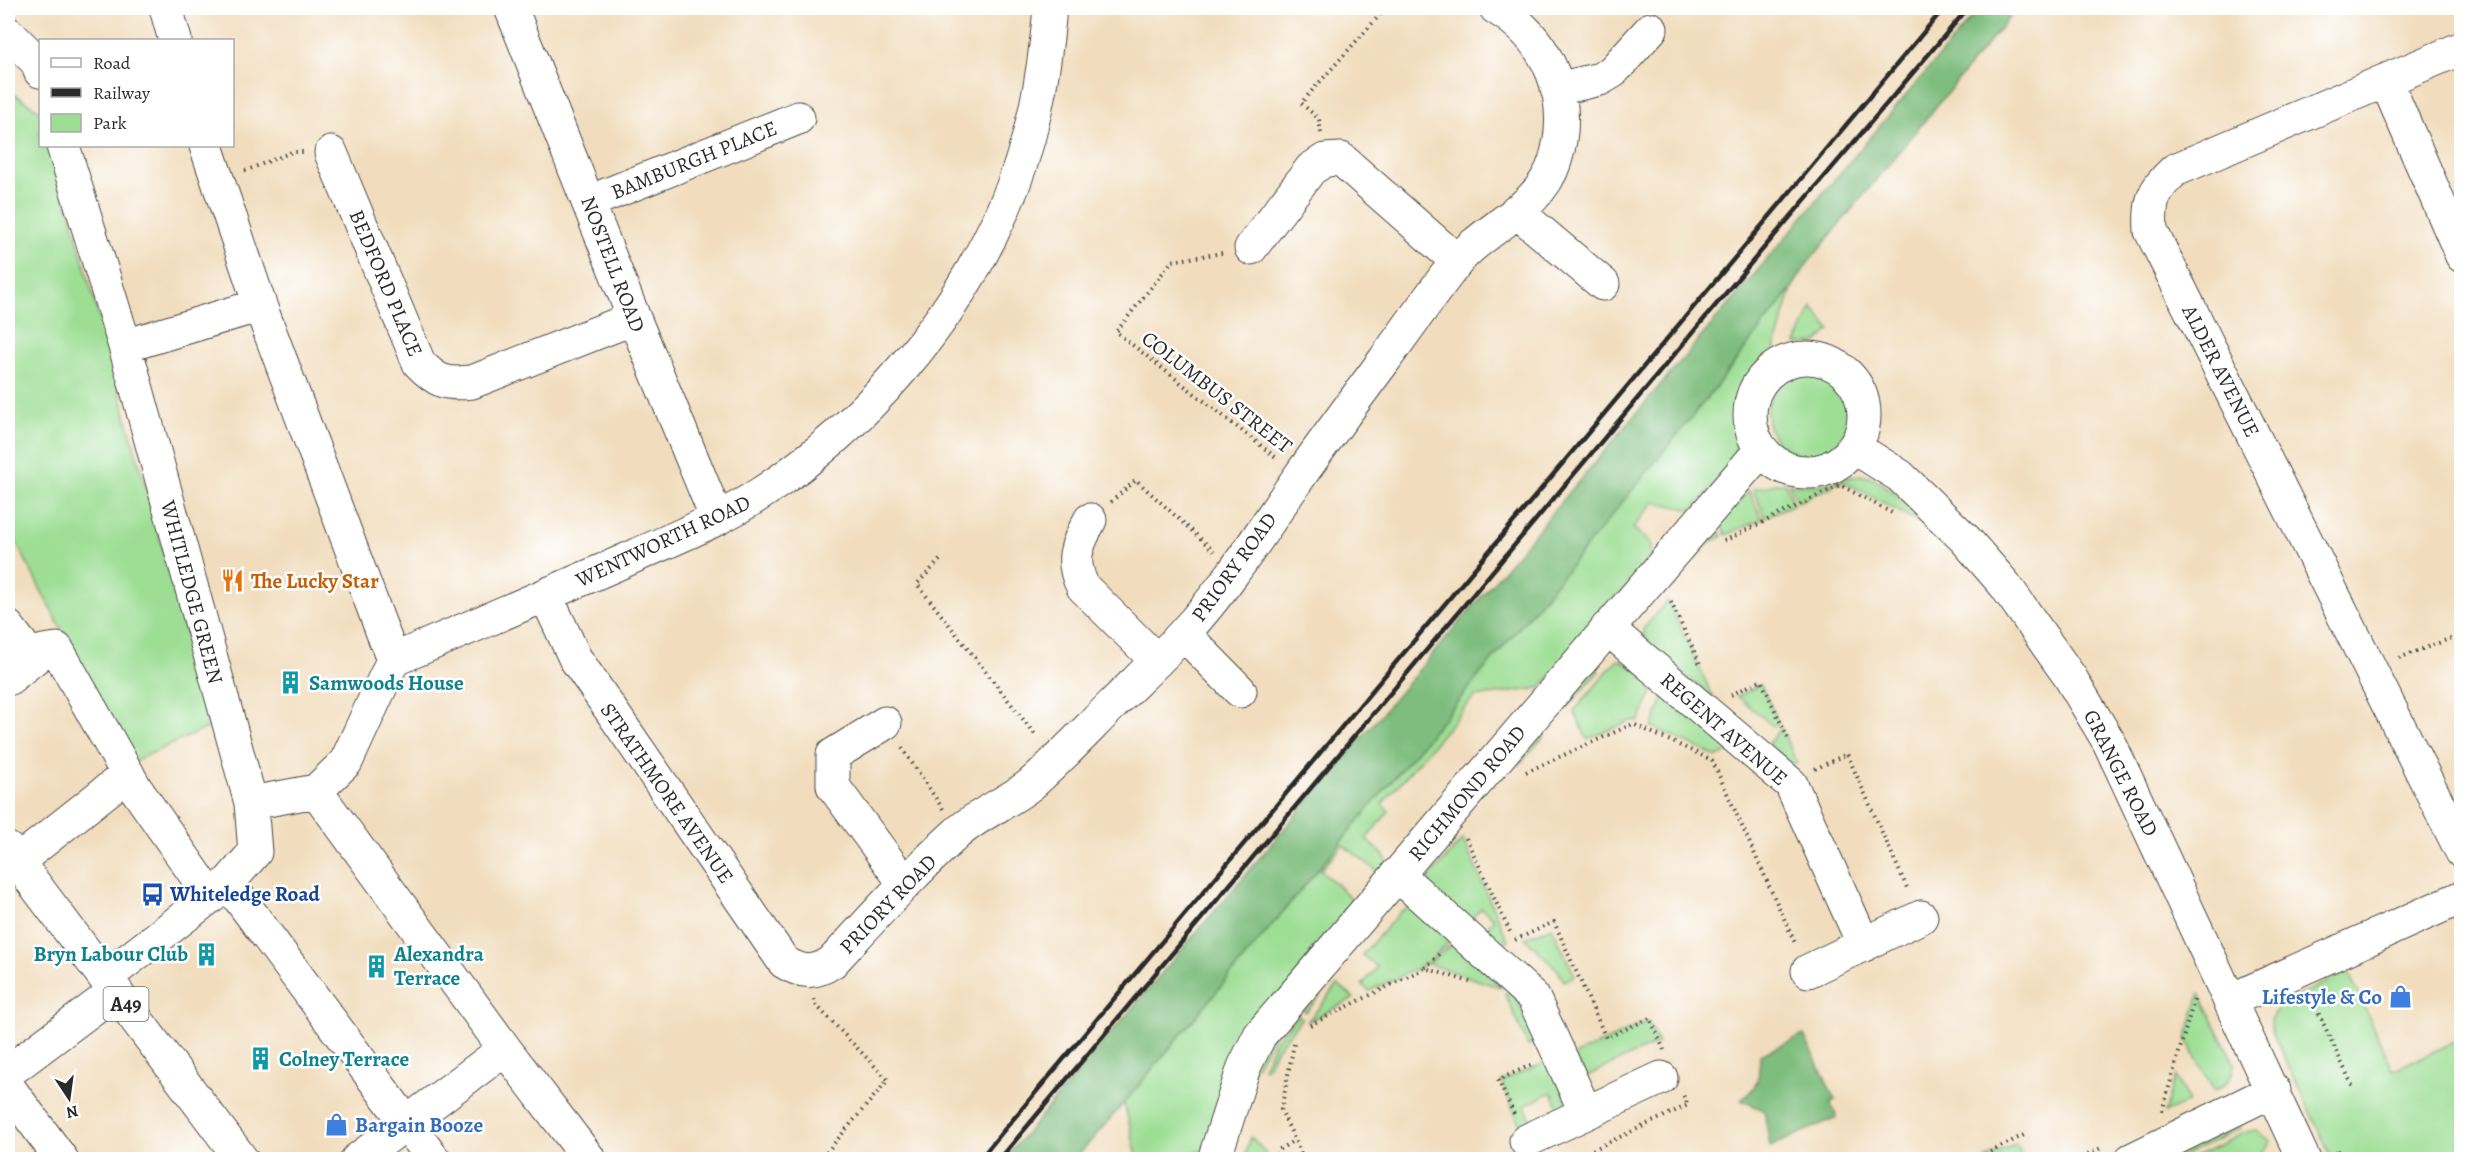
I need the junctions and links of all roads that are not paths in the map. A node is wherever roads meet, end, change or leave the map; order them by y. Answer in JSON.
{"nodes":[{"id":1,"x":166,"y":8,"type":"edge"},
{"id":2,"x":511,"y":8,"type":"edge"},
{"id":3,"x":1050,"y":8,"type":"edge"},
{"id":4,"x":1496,"y":8,"type":"edge"},
{"id":5,"x":11,"y":26,"type":"edge"},
{"id":6,"x":1651,"y":29,"type":"dead end"},
{"id":7,"x":175,"y":39,"type":"edge"},
{"id":8,"x":2462,"y":48,"type":"edge"},
{"id":9,"x":39,"y":64,"type":"edge"},
{"id":10,"x":2386,"y":81,"type":"junction"},
{"id":11,"x":1557,"y":89,"type":"junction"},
{"id":12,"x":798,"y":118,"type":"dead end"},
{"id":13,"x":63,"y":147,"type":"edge"},
{"id":14,"x":206,"y":147,"type":"edge"},
{"id":15,"x":331,"y":153,"type":"road end"},
{"id":16,"x":590,"y":202,"type":"junction"},
{"id":17,"x":1516,"y":211,"type":"junction"},
{"id":18,"x":1251,"y":248,"type":"road end"},
{"id":19,"x":2462,"y":256,"type":"edge"},
{"id":20,"x":1457,"y":261,"type":"junction"},
{"id":21,"x":1603,"y":284,"type":"dead end"},
{"id":22,"x":260,"y":305,"type":"junction"},
{"id":23,"x":634,"y":318,"type":"junction"},
{"id":24,"x":124,"y":346,"type":"junction"},
{"id":25,"x":1854,"y":447,"type":"junction"},
{"id":26,"x":1761,"y":450,"type":"junction"},
{"id":27,"x":717,"y":519,"type":"junction"},
{"id":28,"x":1090,"y":520,"type":"road end"},
{"id":29,"x":546,"y":596,"type":"junction"},
{"id":30,"x":8,"y":627,"type":"edge"},
{"id":31,"x":1607,"y":628,"type":"junction"},
{"id":32,"x":1184,"y":634,"type":"junction"},
{"id":33,"x":32,"y":658,"type":"junction"},
{"id":34,"x":393,"y":660,"type":"junction"},
{"id":35,"x":1157,"y":660,"type":"junction"},
{"id":36,"x":8,"y":679,"type":"edge"},
{"id":37,"x":1240,"y":691,"type":"dead end"},
{"id":38,"x":885,"y":723,"type":"road end"},
{"id":39,"x":128,"y":774,"type":"junction"},
{"id":40,"x":316,"y":791,"type":"junction"},
{"id":41,"x":251,"y":802,"type":"junction"},
{"id":42,"x":2462,"y":852,"type":"edge"},
{"id":43,"x":12,"y":856,"type":"edge"},
{"id":44,"x":1397,"y":874,"type":"junction"},
{"id":45,"x":905,"y":884,"type":"junction"},
{"id":46,"x":219,"y":890,"type":"junction"},
{"id":47,"x":2462,"y":897,"type":"edge"},
{"id":48,"x":1921,"y":917,"type":"dead end"},
{"id":49,"x":1864,"y":945,"type":"junction"},
{"id":50,"x":1808,"y":971,"type":"dead end"},
{"id":51,"x":808,"y":972,"type":"joint"},
{"id":52,"x":111,"y":984,"type":"junction"},
{"id":53,"x":2230,"y":1000,"type":"junction"},
{"id":54,"x":506,"y":1049,"type":"junction"},
{"id":55,"x":8,"y":1072,"type":"edge"},
{"id":56,"x":1670,"y":1074,"type":"road end"},
{"id":57,"x":8,"y":1087,"type":"edge"},
{"id":58,"x":2274,"y":1090,"type":"junction"},
{"id":59,"x":1586,"y":1113,"type":"junction"},
{"id":60,"x":405,"y":1122,"type":"junction"},
{"id":61,"x":1526,"y":1141,"type":"road end"},
{"id":62,"x":2120,"y":1152,"type":"edge"},
{"id":63,"x":62,"y":1160,"type":"edge"},
{"id":64,"x":242,"y":1160,"type":"edge"},
{"id":65,"x":357,"y":1160,"type":"edge"},
{"id":66,"x":434,"y":1160,"type":"edge"},
{"id":67,"x":590,"y":1160,"type":"edge"},
{"id":68,"x":1214,"y":1160,"type":"edge"},
{"id":69,"x":2304,"y":1160,"type":"edge"}],
"edges":[{"from":1,"to":7,"type":"street"},
{"from":2,"to":16,"type":"street","name":"NOSTELL ROAD"},
{"from":3,"to":27,"type":"street","name":"WENTWORTH ROAD"},
{"from":4,"to":11,"type":"street","name":"PRIORY ROAD"},
{"from":5,"to":9,"type":"street"},
{"from":6,"to":11,"type":"street"},
{"from":8,"to":10,"type":"street","name":"ALDER AVENUE"},
{"from":10,"to":19,"type":"street"},
{"from":10,"to":42,"type":"street","name":"ALDER AVENUE"},
{"from":11,"to":17,"type":"street","name":"PRIORY ROAD"},
{"from":12,"to":16,"type":"street","name":"BAMBURGH PLACE"},
{"from":13,"to":24,"type":"street","name":"WHITLEDGE GREEN"},
{"from":14,"to":22,"type":"street"},
{"from":15,"to":23,"type":"street","name":"BEDFORD PLACE"},
{"from":16,"to":23,"type":"street","name":"NOSTELL ROAD"},
{"from":17,"to":20,"type":"street","name":"PRIORY ROAD"},
{"from":17,"to":21,"type":"street"},
{"from":18,"to":20,"type":"street"},
{"from":20,"to":32,"type":"street","name":"PRIORY ROAD"},
{"from":22,"to":24,"type":"street"},
{"from":22,"to":34,"type":"street"},
{"from":23,"to":27,"type":"street","name":"NOSTELL ROAD"},
{"from":24,"to":41,"type":"street","name":"WHITLEDGE GREEN"},
{"from":25,"to":26,"type":"street"},
{"from":25,"to":26,"type":"street"},
{"from":25,"to":53,"type":"street","name":"GRANGE ROAD"},
{"from":26,"to":31,"type":"street","name":"RICHMOND ROAD"},
{"from":27,"to":29,"type":"street","name":"WENTWORTH ROAD"},
{"from":28,"to":35,"type":"street"},
{"from":29,"to":34,"type":"street","name":"WENTWORTH ROAD"},
{"from":29,"to":51,"type":"street","name":"STRATHMORE AVENUE"},
{"from":30,"to":33,"type":"street"},
{"from":31,"to":44,"type":"street","name":"RICHMOND ROAD"},
{"from":31,"to":49,"type":"street","name":"REGENT AVENUE"},
{"from":32,"to":35,"type":"street","name":"PRIORY ROAD"},
{"from":32,"to":37,"type":"street"},
{"from":33,"to":36,"type":"street"},
{"from":33,"to":39,"type":"street"},
{"from":34,"to":40,"type":"street"},
{"from":35,"to":45,"type":"street","name":"PRIORY ROAD"},
{"from":38,"to":45,"type":"street"},
{"from":39,"to":43,"type":"street"},
{"from":39,"to":46,"type":"street"},
{"from":40,"to":41,"type":"street"},
{"from":40,"to":54,"type":"street"},
{"from":41,"to":46,"type":"street","name":"WHITLEDGE GREEN"},
{"from":43,"to":52,"type":"street","number":"A49"},
{"from":44,"to":59,"type":"street"},
{"from":44,"to":68,"type":"street","name":"RICHMOND ROAD"},
{"from":45,"to":51,"type":"street","name":"PRIORY ROAD"},
{"from":46,"to":52,"type":"street","name":"WHITLEDGE GREEN"},
{"from":46,"to":60,"type":"street"},
{"from":47,"to":53,"type":"street"},
{"from":48,"to":49,"type":"street"},
{"from":49,"to":50,"type":"street"},
{"from":52,"to":55,"type":"street","name":"WHITLEDGE GREEN"},
{"from":52,"to":64,"type":"street","number":"A49"},
{"from":53,"to":58,"type":"street","name":"GRANGE ROAD"},
{"from":54,"to":60,"type":"street"},
{"from":54,"to":67,"type":"street"},
{"from":56,"to":59,"type":"street"},
{"from":57,"to":63,"type":"street"},
{"from":58,"to":62,"type":"street"},
{"from":58,"to":69,"type":"street","name":"GRANGE ROAD"},
{"from":59,"to":61,"type":"street"},
{"from":60,"to":65,"type":"street"},
{"from":60,"to":66,"type":"street"}]}
